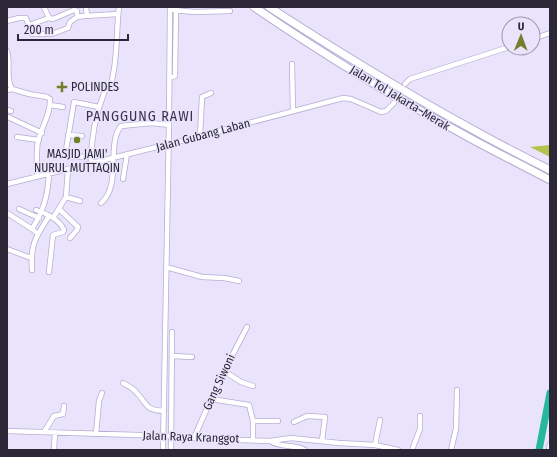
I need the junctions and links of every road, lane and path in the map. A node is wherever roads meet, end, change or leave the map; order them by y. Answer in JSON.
{"nodes":[{"id":1,"x":44,"y":7,"type":"edge"},
{"id":2,"x":86,"y":7,"type":"edge"},
{"id":3,"x":119,"y":7,"type":"edge"},
{"id":4,"x":254,"y":7,"type":"edge"},
{"id":5,"x":269,"y":7,"type":"edge"},
{"id":6,"x":172,"y":8,"type":"edge"},
{"id":7,"x":230,"y":11,"type":"dead end"},
{"id":8,"x":118,"y":14,"type":"junction"},
{"id":9,"x":87,"y":16,"type":"junction"},
{"id":10,"x":49,"y":18,"type":"junction"},
{"id":11,"x":77,"y":18,"type":"junction"},
{"id":12,"x":7,"y":21,"type":"edge"},
{"id":13,"x":29,"y":25,"type":"junction"},
{"id":14,"x":501,"y":50,"type":"edge"},
{"id":15,"x":7,"y":51,"type":"edge"},
{"id":16,"x":292,"y":64,"type":"dead end"},
{"id":17,"x":8,"y":72,"type":"edge"},
{"id":18,"x":405,"y":84,"type":"dead end"},
{"id":19,"x":80,"y":87,"type":"dead end"},
{"id":20,"x":10,"y":90,"type":"edge"},
{"id":21,"x":105,"y":90,"type":"junction"},
{"id":22,"x":211,"y":93,"type":"dead end"},
{"id":23,"x":394,"y":102,"type":"dead end"},
{"id":24,"x":50,"y":105,"type":"junction"},
{"id":25,"x":63,"y":107,"type":"dead end"},
{"id":26,"x":99,"y":107,"type":"junction"},
{"id":27,"x":293,"y":111,"type":"junction"},
{"id":28,"x":8,"y":117,"type":"edge"},
{"id":29,"x":169,"y":126,"type":"junction"},
{"id":30,"x":42,"y":133,"type":"junction"},
{"id":31,"x":68,"y":135,"type":"junction"},
{"id":32,"x":82,"y":136,"type":"dead end"},
{"id":33,"x":200,"y":136,"type":"junction"},
{"id":34,"x":17,"y":137,"type":"dead end"},
{"id":35,"x":39,"y":140,"type":"junction"},
{"id":36,"x":169,"y":144,"type":"junction"},
{"id":37,"x":127,"y":154,"type":"junction"},
{"id":38,"x":114,"y":157,"type":"junction"},
{"id":39,"x":91,"y":160,"type":"junction"},
{"id":40,"x":68,"y":170,"type":"junction"},
{"id":41,"x":550,"y":170,"type":"edge"},
{"id":42,"x":49,"y":173,"type":"junction"},
{"id":43,"x":37,"y":176,"type":"junction"},
{"id":44,"x":123,"y":180,"type":"dead end"},
{"id":45,"x":550,"y":180,"type":"edge"},
{"id":46,"x":7,"y":184,"type":"edge"},
{"id":47,"x":66,"y":197,"type":"junction"},
{"id":48,"x":80,"y":201,"type":"dead end"},
{"id":49,"x":101,"y":203,"type":"dead end"},
{"id":50,"x":18,"y":209,"type":"dead end"},
{"id":51,"x":59,"y":209,"type":"junction"},
{"id":52,"x":36,"y":210,"type":"dead end"},
{"id":53,"x":42,"y":212,"type":"junction"},
{"id":54,"x":7,"y":214,"type":"edge"},
{"id":55,"x":51,"y":217,"type":"junction"},
{"id":56,"x":39,"y":218,"type":"junction"},
{"id":57,"x":32,"y":229,"type":"junction"},
{"id":58,"x":38,"y":234,"type":"junction"},
{"id":59,"x":70,"y":238,"type":"dead end"},
{"id":60,"x":7,"y":249,"type":"edge"},
{"id":61,"x":31,"y":258,"type":"junction"},
{"id":62,"x":166,"y":267,"type":"junction"},
{"id":63,"x":32,"y":270,"type":"dead end"},
{"id":64,"x":49,"y":272,"type":"dead end"},
{"id":65,"x":239,"y":281,"type":"dead end"},
{"id":66,"x":247,"y":327,"type":"dead end"},
{"id":67,"x":172,"y":332,"type":"dead end"},
{"id":68,"x":172,"y":356,"type":"junction"},
{"id":69,"x":192,"y":357,"type":"dead end"},
{"id":70,"x":224,"y":370,"type":"junction"},
{"id":71,"x":169,"y":377,"type":"junction"},
{"id":72,"x":123,"y":383,"type":"dead end"},
{"id":73,"x":253,"y":386,"type":"dead end"},
{"id":74,"x":457,"y":390,"type":"dead end"},
{"id":75,"x":102,"y":393,"type":"dead end"},
{"id":76,"x":211,"y":398,"type":"junction"},
{"id":77,"x":64,"y":406,"type":"dead end"},
{"id":78,"x":164,"y":411,"type":"junction"},
{"id":79,"x":420,"y":416,"type":"dead end"},
{"id":80,"x":380,"y":420,"type":"dead end"},
{"id":81,"x":253,"y":421,"type":"junction"},
{"id":82,"x":278,"y":421,"type":"dead end"},
{"id":83,"x":294,"y":422,"type":"dead end"},
{"id":84,"x":7,"y":431,"type":"edge"},
{"id":85,"x":44,"y":432,"type":"junction"},
{"id":86,"x":55,"y":433,"type":"junction"},
{"id":87,"x":96,"y":434,"type":"junction"},
{"id":88,"x":167,"y":436,"type":"junction"},
{"id":89,"x":194,"y":438,"type":"junction"},
{"id":90,"x":253,"y":440,"type":"junction"},
{"id":91,"x":270,"y":441,"type":"junction"},
{"id":92,"x":322,"y":441,"type":"junction"},
{"id":93,"x":550,"y":444,"type":"edge"},
{"id":94,"x":375,"y":445,"type":"junction"},
{"id":95,"x":54,"y":449,"type":"dead end"},
{"id":96,"x":163,"y":450,"type":"edge"},
{"id":97,"x":171,"y":450,"type":"edge"},
{"id":98,"x":305,"y":450,"type":"edge"},
{"id":99,"x":396,"y":450,"type":"edge"},
{"id":100,"x":412,"y":450,"type":"edge"},
{"id":101,"x":451,"y":450,"type":"edge"},
{"id":102,"x":549,"y":450,"type":"edge"}],
"edges":[{"from":1,"to":10,"type":"street"},
{"from":2,"to":9,"type":"street"},
{"from":3,"to":8,"type":"street"},
{"from":4,"to":45,"type":"highway","name":"Jalan Tol Jakarta–Merak"},
{"from":5,"to":41,"type":"highway","name":"Jalan Tol Jakarta–Merak"},
{"from":6,"to":7,"type":"street"},
{"from":6,"to":29,"type":"street"},
{"from":8,"to":9,"type":"street"},
{"from":8,"to":21,"type":"street"},
{"from":9,"to":11,"type":"street"},
{"from":10,"to":11,"type":"street"},
{"from":10,"to":13,"type":"street"},
{"from":11,"to":13,"type":"street"},
{"from":12,"to":13,"type":"street"},
{"from":14,"to":18,"type":"street"},
{"from":15,"to":17,"type":"street"},
{"from":16,"to":27,"type":"street"},
{"from":17,"to":20,"type":"street"},
{"from":19,"to":21,"type":"street"},
{"from":20,"to":24,"type":"street"},
{"from":21,"to":26,"type":"street"},
{"from":22,"to":33,"type":"street"},
{"from":23,"to":27,"type":"street","name":"Jalan Gubang Laban"},
{"from":24,"to":25,"type":"street"},
{"from":24,"to":30,"type":"street"},
{"from":26,"to":31,"type":"street"},
{"from":26,"to":39,"type":"street"},
{"from":27,"to":33,"type":"street","name":"Jalan Gubang Laban"},
{"from":28,"to":30,"type":"street"},
{"from":29,"to":36,"type":"street"},
{"from":29,"to":38,"type":"street"},
{"from":30,"to":35,"type":"street"},
{"from":31,"to":32,"type":"street"},
{"from":31,"to":39,"type":"street"},
{"from":33,"to":36,"type":"street","name":"Jalan Gubang Laban"},
{"from":34,"to":35,"type":"street"},
{"from":35,"to":43,"type":"street"},
{"from":36,"to":37,"type":"street","name":"Jalan Gubang Laban"},
{"from":36,"to":62,"type":"street"},
{"from":37,"to":38,"type":"street","name":"Jalan Gubang Laban"},
{"from":37,"to":44,"type":"street"},
{"from":38,"to":39,"type":"street","name":"Jalan Gubang Laban"},
{"from":38,"to":49,"type":"street"},
{"from":39,"to":40,"type":"street","name":"Jalan Gubang Laban"},
{"from":40,"to":42,"type":"street","name":"Jalan Gubang Laban"},
{"from":40,"to":47,"type":"street"},
{"from":42,"to":43,"type":"street","name":"Jalan Gubang Laban"},
{"from":42,"to":53,"type":"street"},
{"from":43,"to":46,"type":"street","name":"Jalan Gubang Laban"},
{"from":47,"to":48,"type":"street"},
{"from":47,"to":51,"type":"street"},
{"from":50,"to":56,"type":"street"},
{"from":51,"to":55,"type":"street"},
{"from":51,"to":59,"type":"street"},
{"from":52,"to":53,"type":"street"},
{"from":53,"to":55,"type":"street"},
{"from":53,"to":56,"type":"street"},
{"from":54,"to":57,"type":"street"},
{"from":55,"to":58,"type":"street"},
{"from":55,"to":64,"type":"street"},
{"from":56,"to":57,"type":"street"},
{"from":57,"to":58,"type":"street"},
{"from":58,"to":61,"type":"street"},
{"from":60,"to":61,"type":"street"},
{"from":61,"to":63,"type":"street"},
{"from":62,"to":65,"type":"street"},
{"from":62,"to":71,"type":"street"},
{"from":66,"to":70,"type":"street","name":"Gang Siwoni"},
{"from":67,"to":68,"type":"street"},
{"from":68,"to":69,"type":"street"},
{"from":68,"to":71,"type":"street"},
{"from":70,"to":73,"type":"street"},
{"from":70,"to":76,"type":"street","name":"Gang Siwoni"},
{"from":71,"to":78,"type":"street"},
{"from":71,"to":88,"type":"street"},
{"from":72,"to":78,"type":"street"},
{"from":74,"to":101,"type":"street"},
{"from":75,"to":87,"type":"street"},
{"from":76,"to":81,"type":"street"},
{"from":76,"to":89,"type":"street","name":"Gang Siwoni"},
{"from":77,"to":85,"type":"street"},
{"from":78,"to":88,"type":"street"},
{"from":79,"to":100,"type":"street"},
{"from":80,"to":94,"type":"street"},
{"from":81,"to":82,"type":"street"},
{"from":81,"to":90,"type":"street"},
{"from":83,"to":92,"type":"street"},
{"from":84,"to":85,"type":"street","name":"Jalan Raya Kranggot"},
{"from":85,"to":86,"type":"street","name":"Jalan Raya Kranggot"},
{"from":86,"to":87,"type":"street","name":"Jalan Raya Kranggot"},
{"from":86,"to":95,"type":"street"},
{"from":87,"to":88,"type":"street","name":"Jalan Raya Kranggot"},
{"from":88,"to":89,"type":"street","name":"Jalan Raya Kranggot"},
{"from":88,"to":96,"type":"street"},
{"from":88,"to":97,"type":"street"},
{"from":89,"to":90,"type":"street","name":"Jalan Raya Kranggot"},
{"from":90,"to":91,"type":"street","name":"Jalan Raya Kranggot"},
{"from":91,"to":92,"type":"street","name":"Jalan Raya Kranggot"},
{"from":91,"to":98,"type":"street"},
{"from":92,"to":94,"type":"street","name":"Jalan Raya Kranggot"},
{"from":93,"to":102,"type":"street"},
{"from":94,"to":99,"type":"street","name":"Jalan Raya Kranggot"}]}
